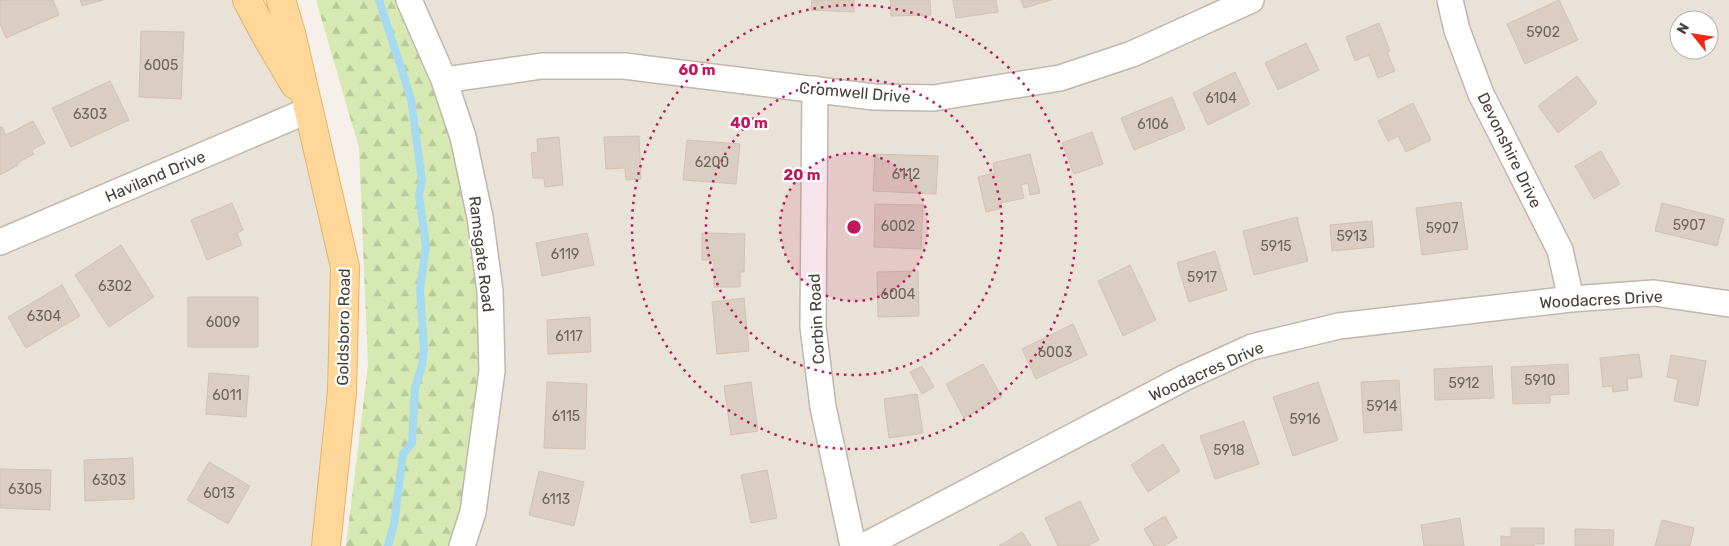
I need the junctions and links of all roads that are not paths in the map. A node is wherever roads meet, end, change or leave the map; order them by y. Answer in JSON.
{"nodes":[{"id":1,"x":247,"y":0,"type":"edge"},
{"id":2,"x":281,"y":0,"type":"edge"},
{"id":3,"x":408,"y":0,"type":"edge"},
{"id":4,"x":1251,"y":0,"type":"edge"},
{"id":5,"x":1450,"y":0,"type":"edge"},
{"id":6,"x":444,"y":80,"type":"junction"},
{"id":7,"x":815,"y":89,"type":"junction"},
{"id":8,"x":309,"y":110,"type":"junction"},
{"id":9,"x":0,"y":242,"type":"edge"},
{"id":10,"x":1571,"y":299,"type":"junction"},
{"id":11,"x":1729,"y":304,"type":"edge"},
{"id":12,"x":326,"y":546,"type":"edge"},
{"id":13,"x":462,"y":546,"type":"edge"},
{"id":14,"x":853,"y":546,"type":"edge"},
{"id":15,"x":864,"y":546,"type":"edge"}],
"edges":[{"from":1,"to":8,"type":"main road","name":"Goldsboro Road"},
{"from":2,"to":8,"type":"main road","name":"Goldsboro Road"},
{"from":3,"to":6,"type":"street","name":"Ramsgate Road"},
{"from":4,"to":7,"type":"street","name":"Cromwell Drive"},
{"from":5,"to":10,"type":"street","name":"Devonshire Drive"},
{"from":6,"to":7,"type":"street","name":"Cromwell Drive"},
{"from":6,"to":13,"type":"street","name":"Ramsgate Road"},
{"from":7,"to":14,"type":"street","name":"Corbin Road"},
{"from":8,"to":9,"type":"street","name":"Haviland Drive"},
{"from":8,"to":12,"type":"main road","name":"Goldsboro Road"},
{"from":10,"to":11,"type":"street","name":"Woodacres Drive"},
{"from":10,"to":15,"type":"street","name":"Woodacres Drive"}]}
